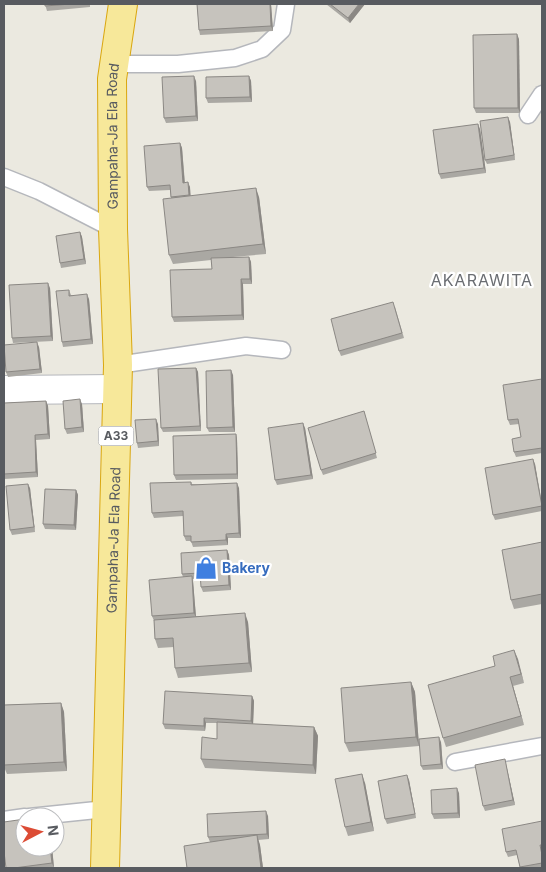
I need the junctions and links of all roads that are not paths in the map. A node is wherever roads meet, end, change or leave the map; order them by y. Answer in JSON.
{"nodes":[{"id":1,"x":123,"y":4,"type":"edge"},
{"id":2,"x":286,"y":4,"type":"edge"},
{"id":3,"x":114,"y":64,"type":"junction"},
{"id":4,"x":542,"y":94,"type":"edge"},
{"id":5,"x":528,"y":115,"type":"dead end"},
{"id":6,"x":4,"y":177,"type":"edge"},
{"id":7,"x":113,"y":229,"type":"junction"},
{"id":8,"x":282,"y":350,"type":"dead end"},
{"id":9,"x":117,"y":377,"type":"junction"},
{"id":10,"x":4,"y":390,"type":"edge"},
{"id":11,"x":542,"y":746,"type":"edge"},
{"id":12,"x":455,"y":762,"type":"dead end"},
{"id":13,"x":106,"y":809,"type":"junction"},
{"id":14,"x":65,"y":813,"type":"edge"},
{"id":15,"x":101,"y":868,"type":"edge"}],
"edges":[{"from":1,"to":3,"type":"highway","name":"Gampaha-Ja Ela Road","number":"A33"},
{"from":2,"to":3,"type":"lane"},
{"from":3,"to":7,"type":"highway","name":"Gampaha-Ja Ela Road","number":"A33"},
{"from":4,"to":5,"type":"lane"},
{"from":6,"to":7,"type":"lane"},
{"from":7,"to":9,"type":"highway","name":"Gampaha-Ja Ela Road","number":"A33"},
{"from":8,"to":9,"type":"lane"},
{"from":9,"to":10,"type":"street"},
{"from":9,"to":13,"type":"highway","name":"Gampaha-Ja Ela Road","number":"A33"},
{"from":11,"to":12,"type":"lane"},
{"from":13,"to":14,"type":"lane"},
{"from":13,"to":15,"type":"highway","name":"Gampaha-Ja Ela Road","number":"A33"}]}
